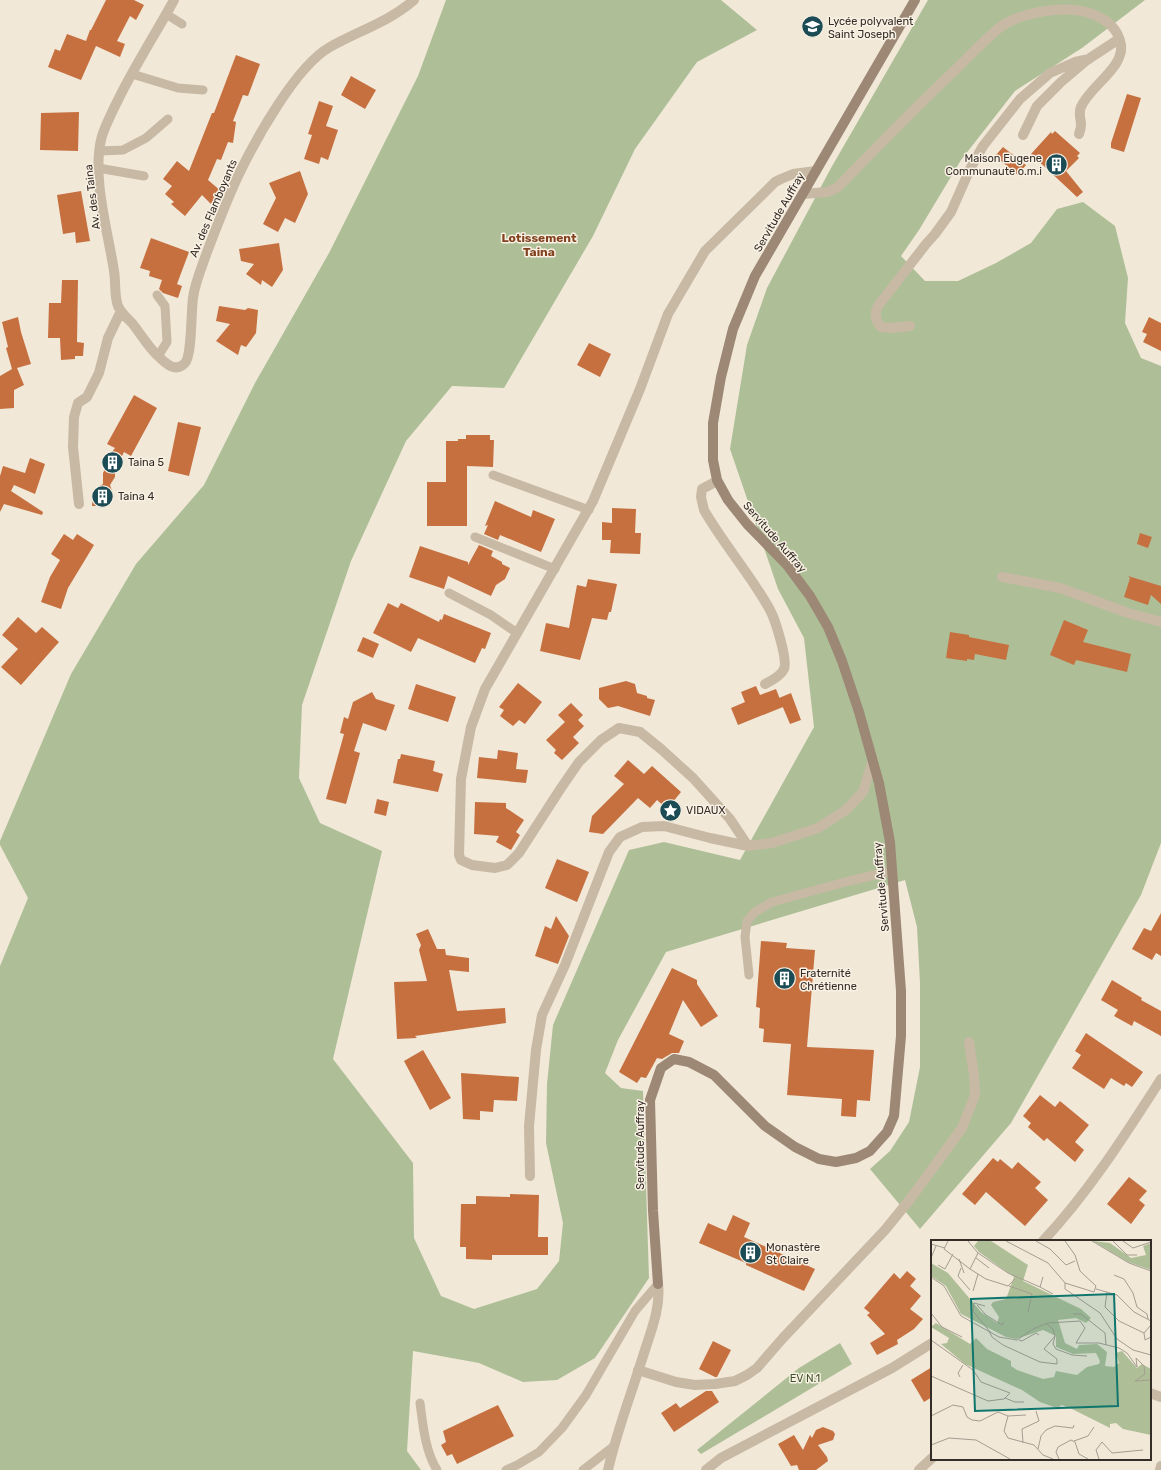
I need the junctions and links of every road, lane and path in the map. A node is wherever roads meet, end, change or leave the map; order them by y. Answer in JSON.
{"nodes":[{"id":1,"x":174,"y":0,"type":"edge"},
{"id":2,"x":414,"y":0,"type":"edge"},
{"id":3,"x":915,"y":0,"type":"edge"},
{"id":4,"x":166,"y":14,"type":"junction"},
{"id":5,"x":182,"y":24,"type":"dead end"},
{"id":6,"x":1118,"y":39,"type":"junction"},
{"id":7,"x":1089,"y":59,"type":"junction"},
{"id":8,"x":132,"y":74,"type":"junction"},
{"id":9,"x":203,"y":90,"type":"dead end"},
{"id":10,"x":168,"y":119,"type":"dead end"},
{"id":11,"x":1079,"y":134,"type":"dead end"},
{"id":12,"x":1023,"y":135,"type":"dead end"},
{"id":13,"x":100,"y":151,"type":"junction"},
{"id":14,"x":98,"y":168,"type":"junction"},
{"id":15,"x":816,"y":171,"type":"junction"},
{"id":16,"x":144,"y":176,"type":"dead end"},
{"id":17,"x":803,"y":194,"type":"junction"},
{"id":18,"x":157,"y":295,"type":"dead end"},
{"id":19,"x":121,"y":311,"type":"junction"},
{"id":20,"x":910,"y":326,"type":"dead end"},
{"id":21,"x":158,"y":356,"type":"junction"},
{"id":22,"x":493,"y":475,"type":"dead end"},
{"id":23,"x":717,"y":481,"type":"junction"},
{"id":24,"x":79,"y":504,"type":"dead end"},
{"id":25,"x":589,"y":510,"type":"junction"},
{"id":26,"x":475,"y":537,"type":"dead end"},
{"id":27,"x":555,"y":568,"type":"junction"},
{"id":28,"x":1002,"y":577,"type":"dead end"},
{"id":29,"x":449,"y":593,"type":"dead end"},
{"id":30,"x":1161,"y":622,"type":"edge"},
{"id":31,"x":517,"y":633,"type":"junction"},
{"id":32,"x":765,"y":684,"type":"dead end"},
{"id":33,"x":872,"y":760,"type":"junction"},
{"id":34,"x":748,"y":846,"type":"junction"},
{"id":35,"x":892,"y":871,"type":"junction"},
{"id":36,"x":749,"y":975,"type":"dead end"},
{"id":37,"x":969,"y":1042,"type":"dead end"},
{"id":38,"x":1161,"y":1079,"type":"edge"},
{"id":39,"x":530,"y":1176,"type":"dead end"},
{"id":40,"x":1044,"y":1240,"type":"edge"},
{"id":41,"x":658,"y":1284,"type":"junction"},
{"id":42,"x":931,"y":1344,"type":"edge"},
{"id":43,"x":638,"y":1370,"type":"junction"},
{"id":44,"x":1151,"y":1394,"type":"edge"},
{"id":45,"x":1161,"y":1397,"type":"edge"},
{"id":46,"x":420,"y":1403,"type":"dead end"},
{"id":47,"x":614,"y":1446,"type":"junction"},
{"id":48,"x":931,"y":1459,"type":"edge"},
{"id":49,"x":1161,"y":1466,"type":"edge"},
{"id":50,"x":436,"y":1470,"type":"edge"},
{"id":51,"x":506,"y":1470,"type":"edge"},
{"id":52,"x":583,"y":1470,"type":"edge"},
{"id":53,"x":608,"y":1470,"type":"edge"},
{"id":54,"x":706,"y":1470,"type":"edge"},
{"id":55,"x":919,"y":1470,"type":"edge"},
{"id":56,"x":1160,"y":1470,"type":"edge"}],
"edges":[{"from":1,"to":4,"type":"street","name":"Av. des Taina"},
{"from":2,"to":21,"type":"street","name":"Av. des Flamboyants"},
{"from":3,"to":15,"type":"street","name":"Servitude Auffray"},
{"from":4,"to":5,"type":"lane"},
{"from":4,"to":8,"type":"street","name":"Av. des Taina"},
{"from":6,"to":7,"type":"street"},
{"from":6,"to":11,"type":"street"},
{"from":6,"to":17,"type":"street"},
{"from":7,"to":12,"type":"street"},
{"from":7,"to":20,"type":"street"},
{"from":8,"to":9,"type":"lane"},
{"from":8,"to":13,"type":"street","name":"Av. des Taina"},
{"from":10,"to":13,"type":"lane"},
{"from":13,"to":14,"type":"street","name":"Av. des Taina"},
{"from":14,"to":16,"type":"lane"},
{"from":14,"to":19,"type":"street","name":"Av. des Taina"},
{"from":15,"to":17,"type":"street","name":"Servitude Auffray"},
{"from":15,"to":25,"type":"street"},
{"from":17,"to":23,"type":"street","name":"Servitude Auffray"},
{"from":18,"to":21,"type":"lane"},
{"from":19,"to":21,"type":"street","name":"Av. des Flamboyants"},
{"from":19,"to":24,"type":"street"},
{"from":22,"to":25,"type":"lane"},
{"from":23,"to":32,"type":"street"},
{"from":23,"to":33,"type":"street","name":"Servitude Auffray"},
{"from":25,"to":27,"type":"street"},
{"from":26,"to":27,"type":"lane"},
{"from":27,"to":31,"type":"street"},
{"from":28,"to":30,"type":"street"},
{"from":29,"to":31,"type":"lane"},
{"from":31,"to":34,"type":"street"},
{"from":33,"to":34,"type":"street"},
{"from":33,"to":35,"type":"street","name":"Servitude Auffray"},
{"from":34,"to":39,"type":"street"},
{"from":35,"to":36,"type":"lane"},
{"from":35,"to":41,"type":"street","name":"Servitude Auffray"},
{"from":37,"to":43,"type":"street"},
{"from":38,"to":40,"type":"street"},
{"from":41,"to":43,"type":"street"},
{"from":41,"to":51,"type":"lane"},
{"from":42,"to":54,"type":"street"},
{"from":43,"to":47,"type":"street"},
{"from":44,"to":45,"type":"street"},
{"from":46,"to":50,"type":"lane"},
{"from":47,"to":52,"type":"lane"},
{"from":47,"to":53,"type":"street"},
{"from":48,"to":55,"type":"street"},
{"from":49,"to":56,"type":"street"}]}
